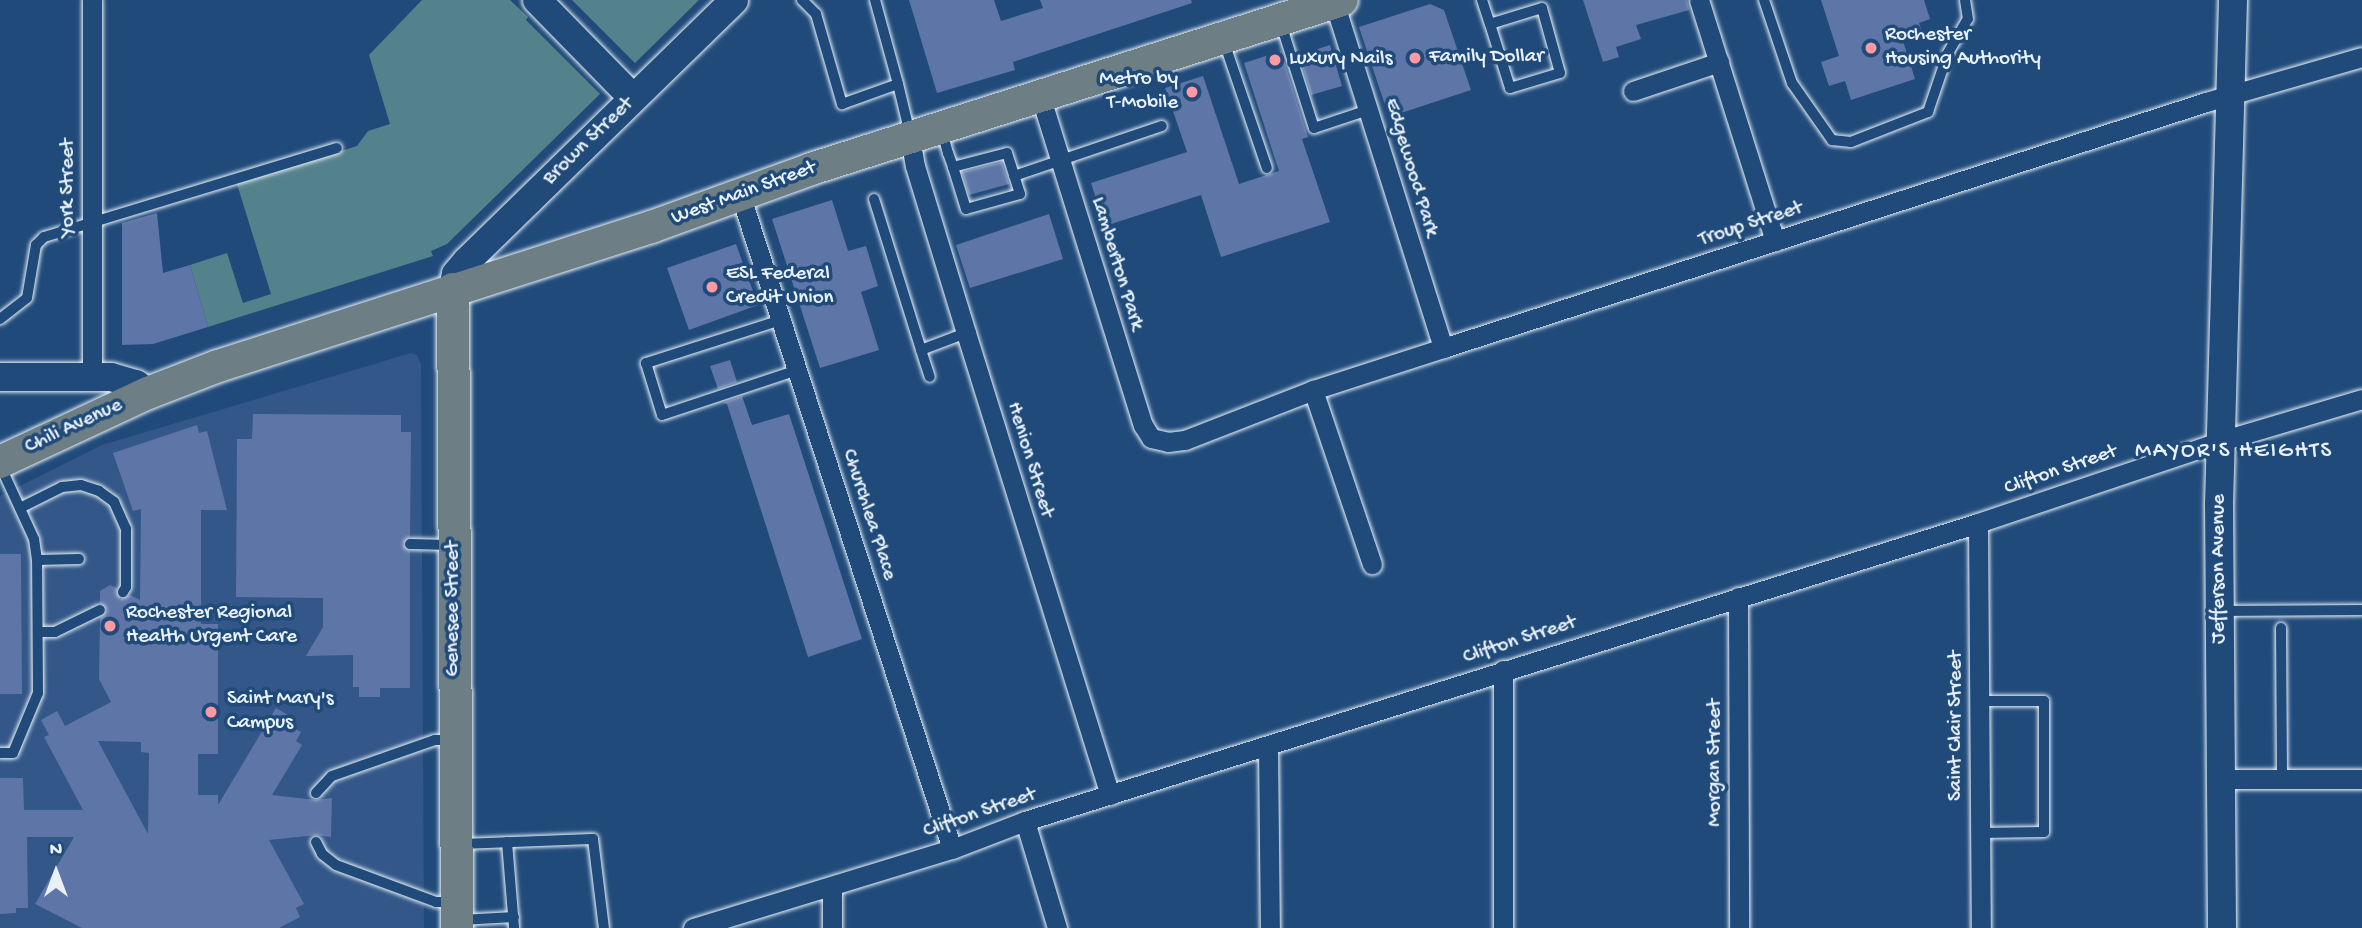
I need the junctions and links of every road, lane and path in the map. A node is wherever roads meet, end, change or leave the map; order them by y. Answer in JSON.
{"nodes":[{"id":1,"x":92,"y":0,"type":"edge"},
{"id":2,"x":537,"y":0,"type":"edge"},
{"id":3,"x":734,"y":0,"type":"edge"},
{"id":4,"x":802,"y":0,"type":"edge"},
{"id":5,"x":875,"y":0,"type":"edge"},
{"id":6,"x":1482,"y":0,"type":"edge"},
{"id":7,"x":1699,"y":0,"type":"edge"},
{"id":8,"x":1764,"y":0,"type":"edge"},
{"id":9,"x":1965,"y":0,"type":"edge"},
{"id":10,"x":2233,"y":0,"type":"edge"},
{"id":11,"x":1338,"y":1,"type":"edge"},
{"id":12,"x":1280,"y":20,"type":"junction"},
{"id":13,"x":1490,"y":24,"type":"junction"},
{"id":14,"x":1222,"y":38,"type":"junction"},
{"id":15,"x":2362,"y":57,"type":"edge"},
{"id":16,"x":1719,"y":62,"type":"junction"},
{"id":17,"x":898,"y":85,"type":"junction"},
{"id":18,"x":1633,"y":91,"type":"dead end"},
{"id":19,"x":1040,"y":95,"type":"junction"},
{"id":20,"x":2231,"y":96,"type":"junction"},
{"id":21,"x":634,"y":98,"type":"junction"},
{"id":22,"x":1368,"y":110,"type":"junction"},
{"id":23,"x":1162,"y":126,"type":"dead end"},
{"id":24,"x":941,"y":128,"type":"junction"},
{"id":25,"x":910,"y":138,"type":"junction"},
{"id":26,"x":337,"y":148,"type":"dead end"},
{"id":27,"x":1060,"y":161,"type":"junction"},
{"id":28,"x":953,"y":167,"type":"junction"},
{"id":29,"x":1267,"y":168,"type":"dead end"},
{"id":30,"x":1014,"y":176,"type":"junction"},
{"id":31,"x":740,"y":194,"type":"junction"},
{"id":32,"x":874,"y":200,"type":"dead end"},
{"id":33,"x":92,"y":225,"type":"junction"},
{"id":34,"x":1775,"y":241,"type":"junction"},
{"id":35,"x":453,"y":289,"type":"junction"},
{"id":36,"x":0,"y":319,"type":"edge"},
{"id":37,"x":781,"y":320,"type":"junction"},
{"id":38,"x":966,"y":333,"type":"junction"},
{"id":39,"x":1443,"y":348,"type":"junction"},
{"id":40,"x":921,"y":350,"type":"junction"},
{"id":41,"x":797,"y":370,"type":"junction"},
{"id":42,"x":92,"y":376,"type":"junction"},
{"id":43,"x":0,"y":377,"type":"edge"},
{"id":44,"x":930,"y":377,"type":"dead end"},
{"id":45,"x":1313,"y":390,"type":"junction"},
{"id":46,"x":148,"y":393,"type":"junction"},
{"id":47,"x":2362,"y":399,"type":"edge"},
{"id":48,"x":2221,"y":441,"type":"junction"},
{"id":49,"x":1157,"y":442,"type":"joint"},
{"id":50,"x":0,"y":463,"type":"edge"},
{"id":51,"x":19,"y":508,"type":"junction"},
{"id":52,"x":1978,"y":523,"type":"junction"},
{"id":53,"x":410,"y":544,"type":"dead end"},
{"id":54,"x":454,"y":545,"type":"junction"},
{"id":55,"x":79,"y":559,"type":"dead end"},
{"id":56,"x":37,"y":560,"type":"junction"},
{"id":57,"x":1372,"y":564,"type":"dead end"},
{"id":58,"x":123,"y":592,"type":"dead end"},
{"id":59,"x":1738,"y":597,"type":"junction"},
{"id":60,"x":100,"y":610,"type":"dead end"},
{"id":61,"x":2362,"y":610,"type":"edge"},
{"id":62,"x":2220,"y":611,"type":"junction"},
{"id":63,"x":2281,"y":628,"type":"dead end"},
{"id":64,"x":37,"y":632,"type":"junction"},
{"id":65,"x":1503,"y":670,"type":"junction"},
{"id":66,"x":1979,"y":701,"type":"junction"},
{"id":67,"x":455,"y":740,"type":"junction"},
{"id":68,"x":1268,"y":747,"type":"junction"},
{"id":69,"x":0,"y":753,"type":"edge"},
{"id":70,"x":2221,"y":779,"type":"junction"},
{"id":71,"x":2282,"y":779,"type":"junction"},
{"id":72,"x":2362,"y":779,"type":"edge"},
{"id":73,"x":316,"y":793,"type":"dead end"},
{"id":74,"x":1110,"y":795,"type":"junction"},
{"id":75,"x":1025,"y":821,"type":"junction"},
{"id":76,"x":1980,"y":833,"type":"junction"},
{"id":77,"x":316,"y":842,"type":"dead end"},
{"id":78,"x":507,"y":842,"type":"junction"},
{"id":79,"x":456,"y":844,"type":"junction"},
{"id":80,"x":952,"y":849,"type":"junction"},
{"id":81,"x":832,"y":886,"type":"junction"},
{"id":82,"x":457,"y":917,"type":"edge"},
{"id":83,"x":514,"y":922,"type":"edge"},
{"id":84,"x":604,"y":928,"type":"edge"},
{"id":85,"x":693,"y":928,"type":"edge"},
{"id":86,"x":832,"y":928,"type":"edge"},
{"id":87,"x":1057,"y":928,"type":"edge"},
{"id":88,"x":1270,"y":928,"type":"edge"},
{"id":89,"x":1503,"y":928,"type":"edge"},
{"id":90,"x":1739,"y":928,"type":"edge"},
{"id":91,"x":1981,"y":928,"type":"edge"},
{"id":92,"x":2222,"y":928,"type":"edge"}],
"edges":[{"from":1,"to":33,"type":"street","name":"York Street"},
{"from":2,"to":21,"type":"main road"},
{"from":3,"to":21,"type":"main road","name":"Brown Street"},
{"from":4,"to":17,"type":"lane"},
{"from":5,"to":17,"type":"lane"},
{"from":6,"to":13,"type":"lane"},
{"from":7,"to":16,"type":"street"},
{"from":8,"to":9,"type":"lane"},
{"from":10,"to":20,"type":"main road","name":"Jefferson Avenue"},
{"from":11,"to":12,"type":"main road","name":"West Main Street"},
{"from":11,"to":22,"type":"street","name":"Edgewood Park"},
{"from":12,"to":14,"type":"main road","name":"West Main Street"},
{"from":12,"to":22,"type":"lane"},
{"from":13,"to":13,"type":"lane"},
{"from":14,"to":19,"type":"main road","name":"West Main Street"},
{"from":14,"to":29,"type":"lane"},
{"from":15,"to":20,"type":"street","name":"Troup Street"},
{"from":16,"to":18,"type":"street"},
{"from":16,"to":34,"type":"street"},
{"from":17,"to":25,"type":"lane"},
{"from":19,"to":24,"type":"main road","name":"West Main Street"},
{"from":19,"to":27,"type":"street","name":"Lamberton Park"},
{"from":20,"to":34,"type":"street","name":"Troup Street"},
{"from":20,"to":48,"type":"main road","name":"Jefferson Avenue"},
{"from":21,"to":35,"type":"main road","name":"Brown Street"},
{"from":22,"to":39,"type":"street","name":"Edgewood Park"},
{"from":23,"to":27,"type":"lane"},
{"from":24,"to":25,"type":"main road","name":"West Main Street"},
{"from":24,"to":28,"type":"lane"},
{"from":25,"to":31,"type":"main road","name":"West Main Street"},
{"from":25,"to":38,"type":"street","name":"Henion Street"},
{"from":26,"to":33,"type":"lane"},
{"from":27,"to":30,"type":"lane"},
{"from":27,"to":49,"type":"street","name":"Lamberton Park"},
{"from":28,"to":30,"type":"lane"},
{"from":28,"to":30,"type":"lane"},
{"from":31,"to":35,"type":"main road","name":"West Main Street"},
{"from":31,"to":37,"type":"street","name":"Churchlea Place"},
{"from":32,"to":40,"type":"lane"},
{"from":33,"to":36,"type":"lane"},
{"from":33,"to":42,"type":"street","name":"York Street"},
{"from":34,"to":39,"type":"street","name":"Troup Street"},
{"from":35,"to":46,"type":"main road","name":"West Main Street"},
{"from":35,"to":54,"type":"main road","name":"Genesee Street"},
{"from":37,"to":41,"type":"street","name":"Churchlea Place"},
{"from":37,"to":41,"type":"lane"},
{"from":38,"to":40,"type":"lane"},
{"from":38,"to":74,"type":"street","name":"Henion Street"},
{"from":39,"to":45,"type":"street","name":"Troup Street"},
{"from":40,"to":44,"type":"lane"},
{"from":41,"to":80,"type":"street","name":"Churchlea Place"},
{"from":42,"to":43,"type":"main road"},
{"from":42,"to":46,"type":"main road"},
{"from":45,"to":49,"type":"street","name":"Troup Street"},
{"from":45,"to":57,"type":"street"},
{"from":46,"to":50,"type":"main road","name":"Chili Avenue"},
{"from":47,"to":48,"type":"street","name":"Clifton Street"},
{"from":48,"to":52,"type":"street","name":"Clifton Street"},
{"from":48,"to":62,"type":"main road","name":"Jefferson Avenue"},
{"from":50,"to":51,"type":"lane"},
{"from":51,"to":56,"type":"lane"},
{"from":51,"to":58,"type":"lane"},
{"from":52,"to":59,"type":"street","name":"Clifton Street"},
{"from":52,"to":66,"type":"street","name":"Saint Clair Street"},
{"from":53,"to":54,"type":"lane"},
{"from":54,"to":67,"type":"main road","name":"Genesee Street"},
{"from":55,"to":56,"type":"lane"},
{"from":56,"to":64,"type":"lane"},
{"from":59,"to":65,"type":"street","name":"Clifton Street"},
{"from":59,"to":90,"type":"street","name":"Morgan Street"},
{"from":60,"to":64,"type":"lane"},
{"from":61,"to":62,"type":"lane"},
{"from":62,"to":70,"type":"main road","name":"Jefferson Avenue"},
{"from":63,"to":71,"type":"lane"},
{"from":64,"to":69,"type":"lane"},
{"from":65,"to":68,"type":"street","name":"Clifton Street"},
{"from":65,"to":89,"type":"street"},
{"from":66,"to":76,"type":"street","name":"Saint Clair Street"},
{"from":66,"to":76,"type":"lane"},
{"from":67,"to":73,"type":"lane"},
{"from":67,"to":79,"type":"main road","name":"Genesee Street"},
{"from":68,"to":74,"type":"street","name":"Clifton Street"},
{"from":68,"to":88,"type":"street"},
{"from":70,"to":71,"type":"street"},
{"from":70,"to":92,"type":"main road","name":"Jefferson Avenue"},
{"from":71,"to":72,"type":"street"},
{"from":74,"to":75,"type":"street","name":"Clifton Street"},
{"from":75,"to":80,"type":"street","name":"Clifton Street"},
{"from":75,"to":87,"type":"street"},
{"from":76,"to":91,"type":"street","name":"Saint Clair Street"},
{"from":77,"to":82,"type":"lane"},
{"from":78,"to":79,"type":"lane"},
{"from":78,"to":83,"type":"lane"},
{"from":78,"to":84,"type":"lane"},
{"from":79,"to":82,"type":"main road","name":"Genesee Street"},
{"from":80,"to":81,"type":"street","name":"Clifton Street"},
{"from":81,"to":85,"type":"street","name":"Clifton Street"},
{"from":81,"to":86,"type":"street"},
{"from":82,"to":83,"type":"lane"}]}
